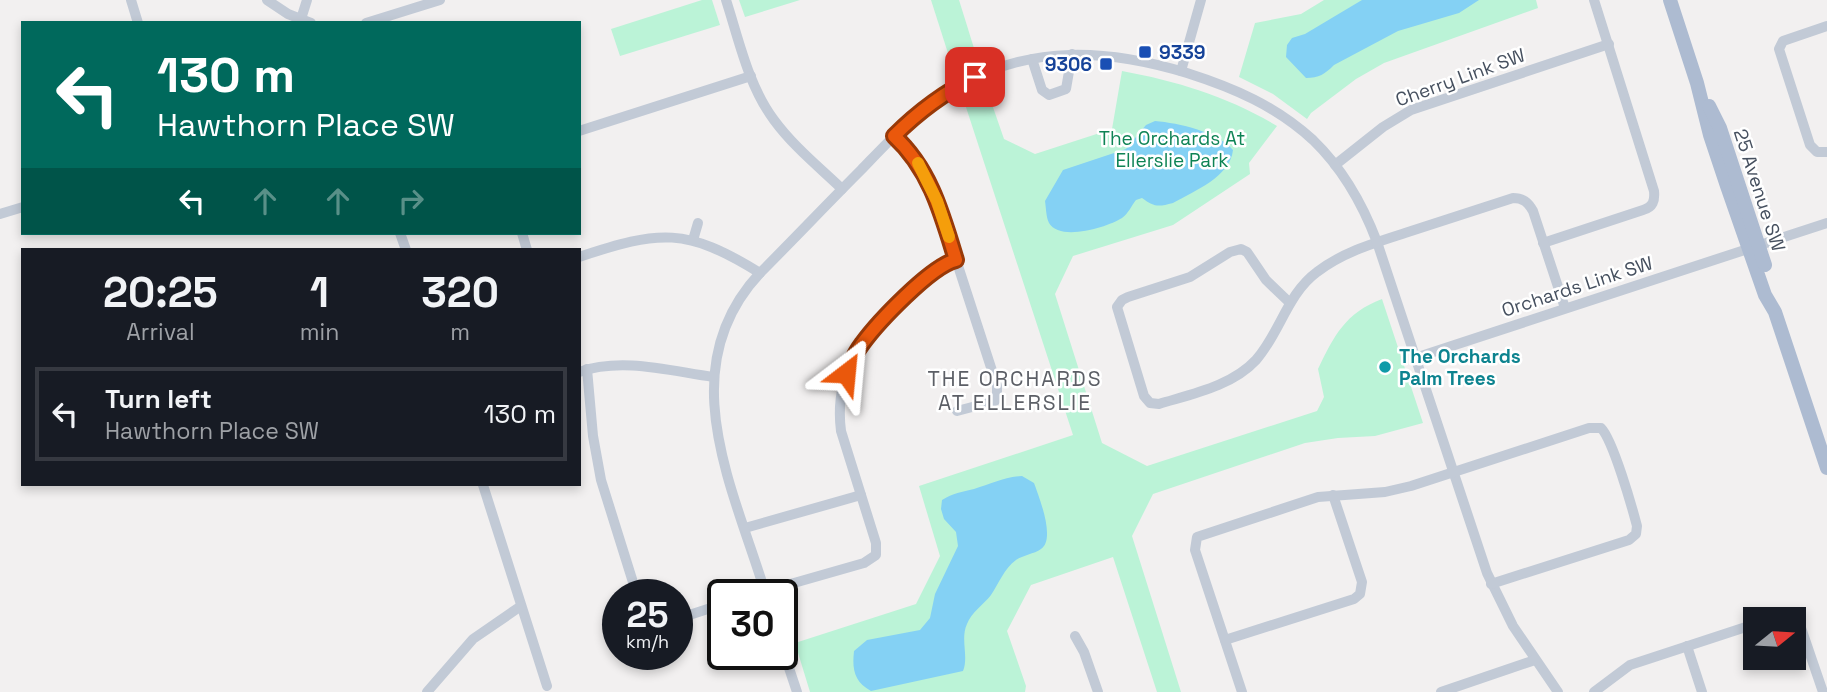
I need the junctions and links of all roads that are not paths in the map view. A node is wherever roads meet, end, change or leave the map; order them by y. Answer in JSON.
{"nodes":[{"id":1,"x":131,"y":0,"type":"edge"},
{"id":2,"x":267,"y":0,"type":"edge"},
{"id":3,"x":307,"y":0,"type":"edge"},
{"id":4,"x":440,"y":0,"type":"edge"},
{"id":5,"x":726,"y":0,"type":"edge"},
{"id":6,"x":1201,"y":0,"type":"edge"},
{"id":7,"x":1594,"y":0,"type":"edge"},
{"id":8,"x":1671,"y":0,"type":"edge"},
{"id":9,"x":425,"y":2,"type":"edge"},
{"id":10,"x":280,"y":4,"type":"edge"},
{"id":11,"x":286,"y":18,"type":"edge"},
{"id":12,"x":137,"y":21,"type":"edge"},
{"id":13,"x":306,"y":21,"type":"edge"},
{"id":14,"x":372,"y":21,"type":"edge"},
{"id":15,"x":1827,"y":26,"type":"edge"},
{"id":16,"x":1609,"y":44,"type":"junction"},
{"id":17,"x":1072,"y":54,"type":"junction"},
{"id":18,"x":1032,"y":59,"type":"junction"},
{"id":19,"x":1181,"y":71,"type":"junction"},
{"id":20,"x":751,"y":76,"type":"junction"},
{"id":21,"x":581,"y":130,"type":"edge"},
{"id":22,"x":894,"y":136,"type":"junction"},
{"id":23,"x":1822,"y":152,"type":"edge"},
{"id":24,"x":1335,"y":165,"type":"junction"},
{"id":25,"x":842,"y":189,"type":"junction"},
{"id":26,"x":21,"y":208,"type":"edge"},
{"id":27,"x":0,"y":214,"type":"edge"},
{"id":28,"x":698,"y":223,"type":"dead end"},
{"id":29,"x":1827,"y":223,"type":"edge"},
{"id":30,"x":693,"y":240,"type":"junction"},
{"id":31,"x":1377,"y":242,"type":"junction"},
{"id":32,"x":1543,"y":243,"type":"junction"},
{"id":33,"x":1754,"y":246,"type":"junction"},
{"id":34,"x":581,"y":256,"type":"edge"},
{"id":35,"x":956,"y":260,"type":"junction"},
{"id":36,"x":760,"y":273,"type":"junction"},
{"id":37,"x":1290,"y":303,"type":"junction"},
{"id":38,"x":1564,"y":308,"type":"junction"},
{"id":39,"x":1415,"y":358,"type":"junction"},
{"id":40,"x":583,"y":370,"type":"edge"},
{"id":41,"x":713,"y":377,"type":"junction"},
{"id":42,"x":957,"y":411,"type":"dead end"},
{"id":43,"x":1827,"y":468,"type":"edge"},
{"id":44,"x":1453,"y":472,"type":"junction"},
{"id":45,"x":483,"y":486,"type":"edge"},
{"id":46,"x":861,"y":495,"type":"junction"},
{"id":47,"x":1333,"y":495,"type":"junction"},
{"id":48,"x":746,"y":528,"type":"junction"},
{"id":49,"x":631,"y":579,"type":"edge"},
{"id":50,"x":762,"y":579,"type":"edge"},
{"id":51,"x":798,"y":583,"type":"edge"},
{"id":52,"x":1492,"y":584,"type":"junction"},
{"id":53,"x":522,"y":606,"type":"junction"},
{"id":54,"x":1743,"y":628,"type":"edge"},
{"id":55,"x":1074,"y":636,"type":"dead end"},
{"id":56,"x":1225,"y":640,"type":"junction"},
{"id":57,"x":1806,"y":642,"type":"edge"},
{"id":58,"x":1687,"y":646,"type":"junction"},
{"id":59,"x":1535,"y":660,"type":"junction"},
{"id":60,"x":790,"y":670,"type":"edge"},
{"id":61,"x":547,"y":686,"type":"dead end"},
{"id":62,"x":427,"y":692,"type":"edge"},
{"id":63,"x":797,"y":692,"type":"edge"},
{"id":64,"x":1098,"y":692,"type":"edge"},
{"id":65,"x":1241,"y":692,"type":"edge"},
{"id":66,"x":1441,"y":692,"type":"edge"},
{"id":67,"x":1558,"y":692,"type":"edge"},
{"id":68,"x":1594,"y":692,"type":"edge"},
{"id":69,"x":1702,"y":692,"type":"edge"},
{"id":70,"x":1823,"y":692,"type":"edge"}],
"edges":[{"from":1,"to":12,"type":"street"},
{"from":2,"to":10,"type":"street"},
{"from":3,"to":13,"type":"street"},
{"from":4,"to":9,"type":"street"},
{"from":5,"to":20,"type":"street"},
{"from":6,"to":19,"type":"street"},
{"from":7,"to":16,"type":"street"},
{"from":8,"to":33,"type":"main road","name":"25 Avenue SW"},
{"from":9,"to":14,"type":"street"},
{"from":10,"to":11,"type":"street"},
{"from":11,"to":13,"type":"street"},
{"from":15,"to":23,"type":"street"},
{"from":16,"to":24,"type":"street","name":"Cherry Link SW"},
{"from":16,"to":32,"type":"street"},
{"from":17,"to":18,"type":"street"},
{"from":17,"to":18,"type":"street"},
{"from":17,"to":19,"type":"street"},
{"from":18,"to":22,"type":"street"},
{"from":19,"to":24,"type":"street"},
{"from":20,"to":21,"type":"street"},
{"from":20,"to":25,"type":"street"},
{"from":22,"to":25,"type":"street"},
{"from":22,"to":35,"type":"street"},
{"from":24,"to":31,"type":"street"},
{"from":25,"to":36,"type":"street"},
{"from":26,"to":27,"type":"street"},
{"from":28,"to":30,"type":"street"},
{"from":29,"to":33,"type":"street","name":"Orchards Link SW"},
{"from":30,"to":34,"type":"street"},
{"from":30,"to":36,"type":"street"},
{"from":31,"to":32,"type":"street"},
{"from":31,"to":37,"type":"street"},
{"from":31,"to":39,"type":"street"},
{"from":32,"to":38,"type":"street"},
{"from":33,"to":38,"type":"street","name":"Orchards Link SW"},
{"from":33,"to":43,"type":"main road","name":"25 Avenue SW"},
{"from":35,"to":42,"type":"street"},
{"from":35,"to":46,"type":"street"},
{"from":36,"to":41,"type":"street"},
{"from":37,"to":37,"type":"street"},
{"from":38,"to":39,"type":"street","name":"Orchards Link SW"},
{"from":39,"to":44,"type":"street"},
{"from":40,"to":41,"type":"street"},
{"from":40,"to":49,"type":"street"},
{"from":41,"to":48,"type":"street"},
{"from":44,"to":47,"type":"street"},
{"from":44,"to":52,"type":"street"},
{"from":44,"to":52,"type":"street"},
{"from":45,"to":53,"type":"street"},
{"from":46,"to":48,"type":"street"},
{"from":46,"to":51,"type":"street"},
{"from":47,"to":56,"type":"street"},
{"from":47,"to":56,"type":"street"},
{"from":48,"to":50,"type":"street"},
{"from":52,"to":59,"type":"street"},
{"from":53,"to":61,"type":"street"},
{"from":53,"to":62,"type":"street"},
{"from":54,"to":58,"type":"street"},
{"from":55,"to":64,"type":"street"},
{"from":56,"to":65,"type":"street"},
{"from":57,"to":70,"type":"street"},
{"from":58,"to":68,"type":"street"},
{"from":58,"to":69,"type":"street"},
{"from":59,"to":66,"type":"street"},
{"from":59,"to":67,"type":"street"},
{"from":60,"to":63,"type":"street"}]}
